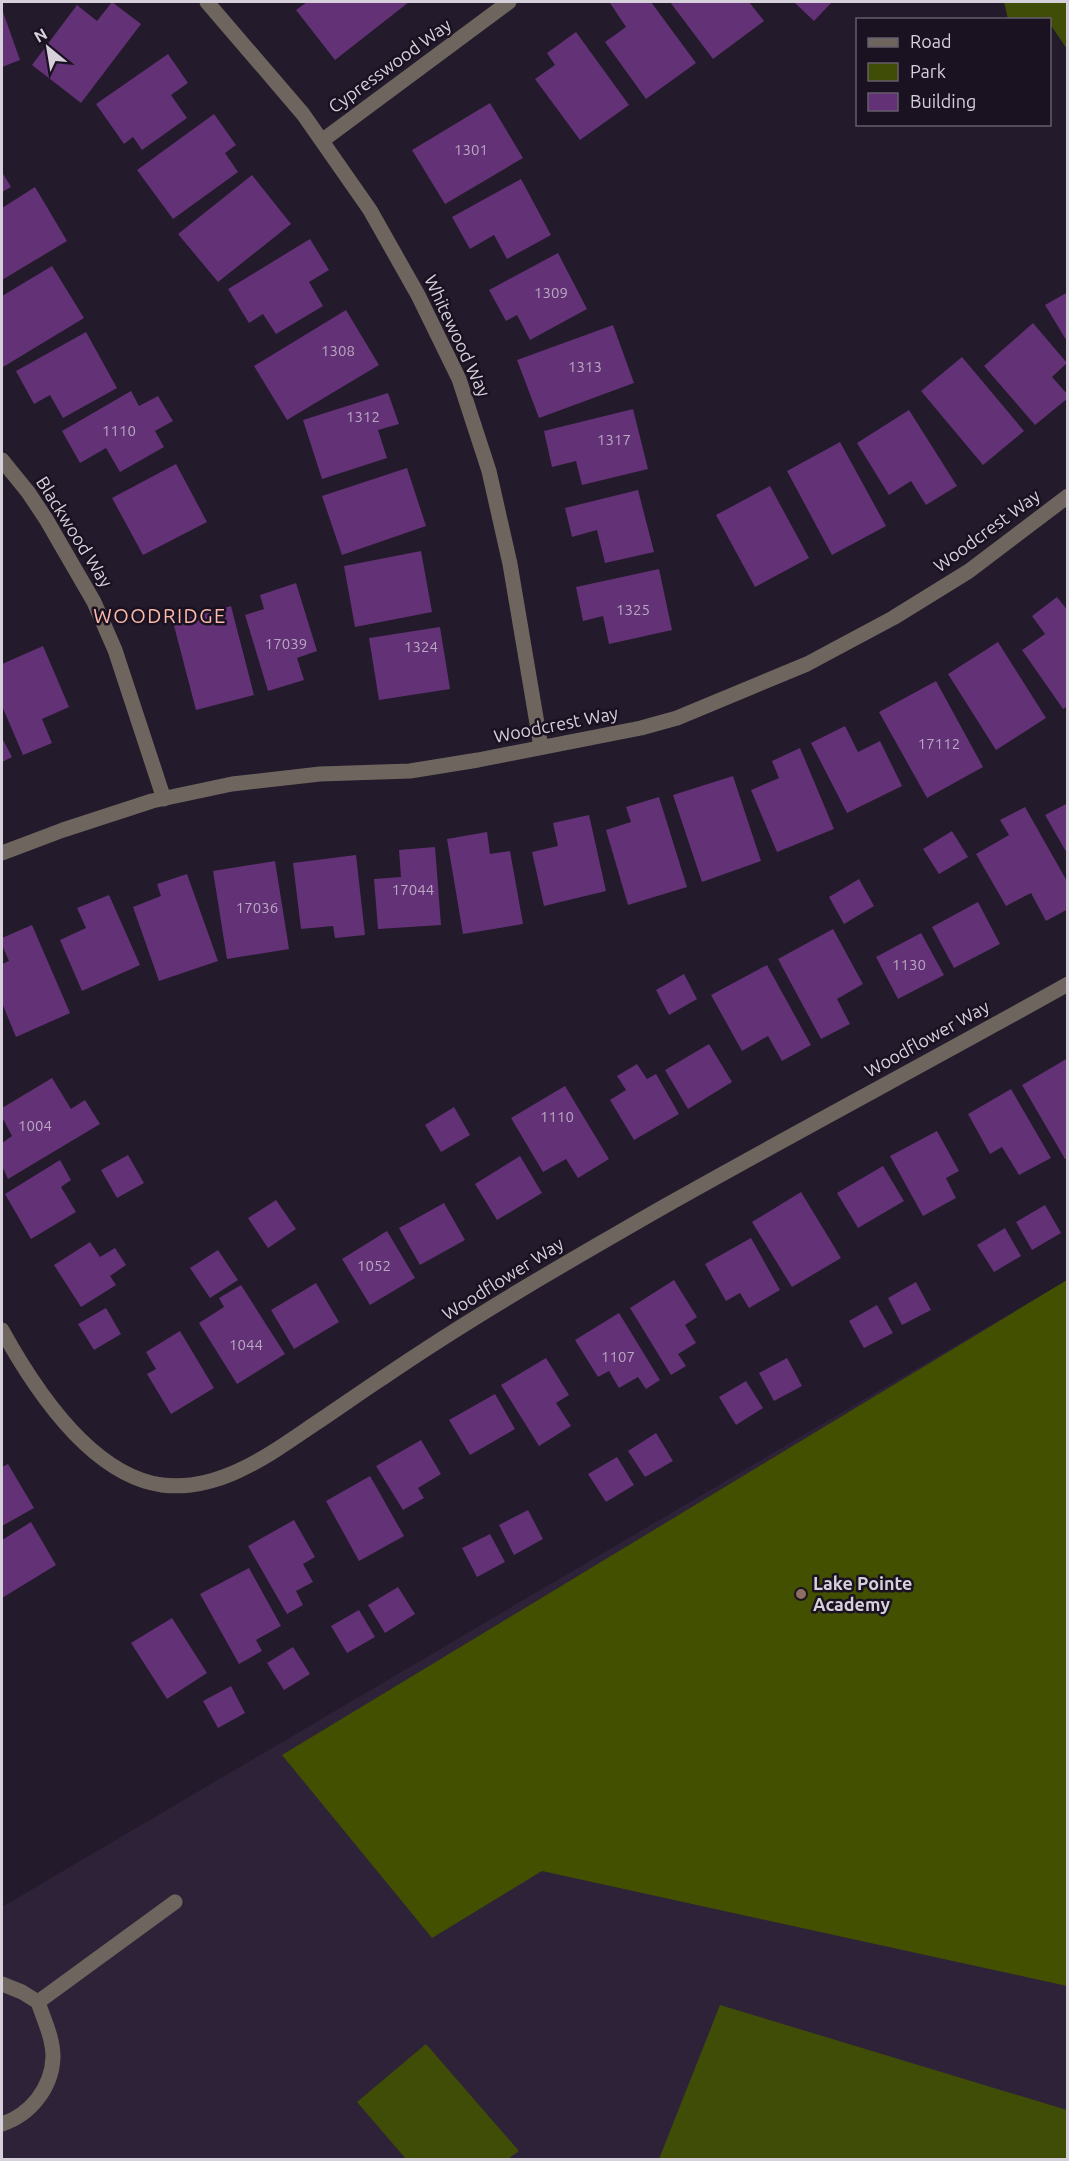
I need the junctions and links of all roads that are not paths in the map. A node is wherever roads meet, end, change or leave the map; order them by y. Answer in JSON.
{"nodes":[{"id":1,"x":207,"y":2,"type":"edge"},
{"id":2,"x":509,"y":2,"type":"edge"},
{"id":3,"x":322,"y":140,"type":"junction"},
{"id":4,"x":2,"y":460,"type":"edge"},
{"id":5,"x":1068,"y":496,"type":"edge"},
{"id":6,"x":541,"y":747,"type":"junction"},
{"id":7,"x":164,"y":799,"type":"junction"},
{"id":8,"x":2,"y":853,"type":"edge"},
{"id":9,"x":1068,"y":984,"type":"edge"},
{"id":10,"x":2,"y":1330,"type":"edge"},
{"id":11,"x":175,"y":1902,"type":"dead end"},
{"id":12,"x":2,"y":1984,"type":"edge"},
{"id":13,"x":38,"y":2002,"type":"junction"},
{"id":14,"x":2,"y":2124,"type":"edge"}],
"edges":[{"from":1,"to":3,"type":"street","name":"Whitewood Way"},
{"from":2,"to":3,"type":"street","name":"Cypresswood Way"},
{"from":3,"to":6,"type":"street","name":"Whitewood Way"},
{"from":4,"to":7,"type":"street","name":"Blackwood Way"},
{"from":5,"to":6,"type":"street","name":"Woodcrest Way"},
{"from":6,"to":7,"type":"street","name":"Woodcrest Way"},
{"from":7,"to":8,"type":"street","name":"Woodcrest Way"},
{"from":9,"to":10,"type":"street","name":"Woodflower Way"},
{"from":11,"to":13,"type":"street"},
{"from":12,"to":13,"type":"street"},
{"from":13,"to":14,"type":"street"}]}
